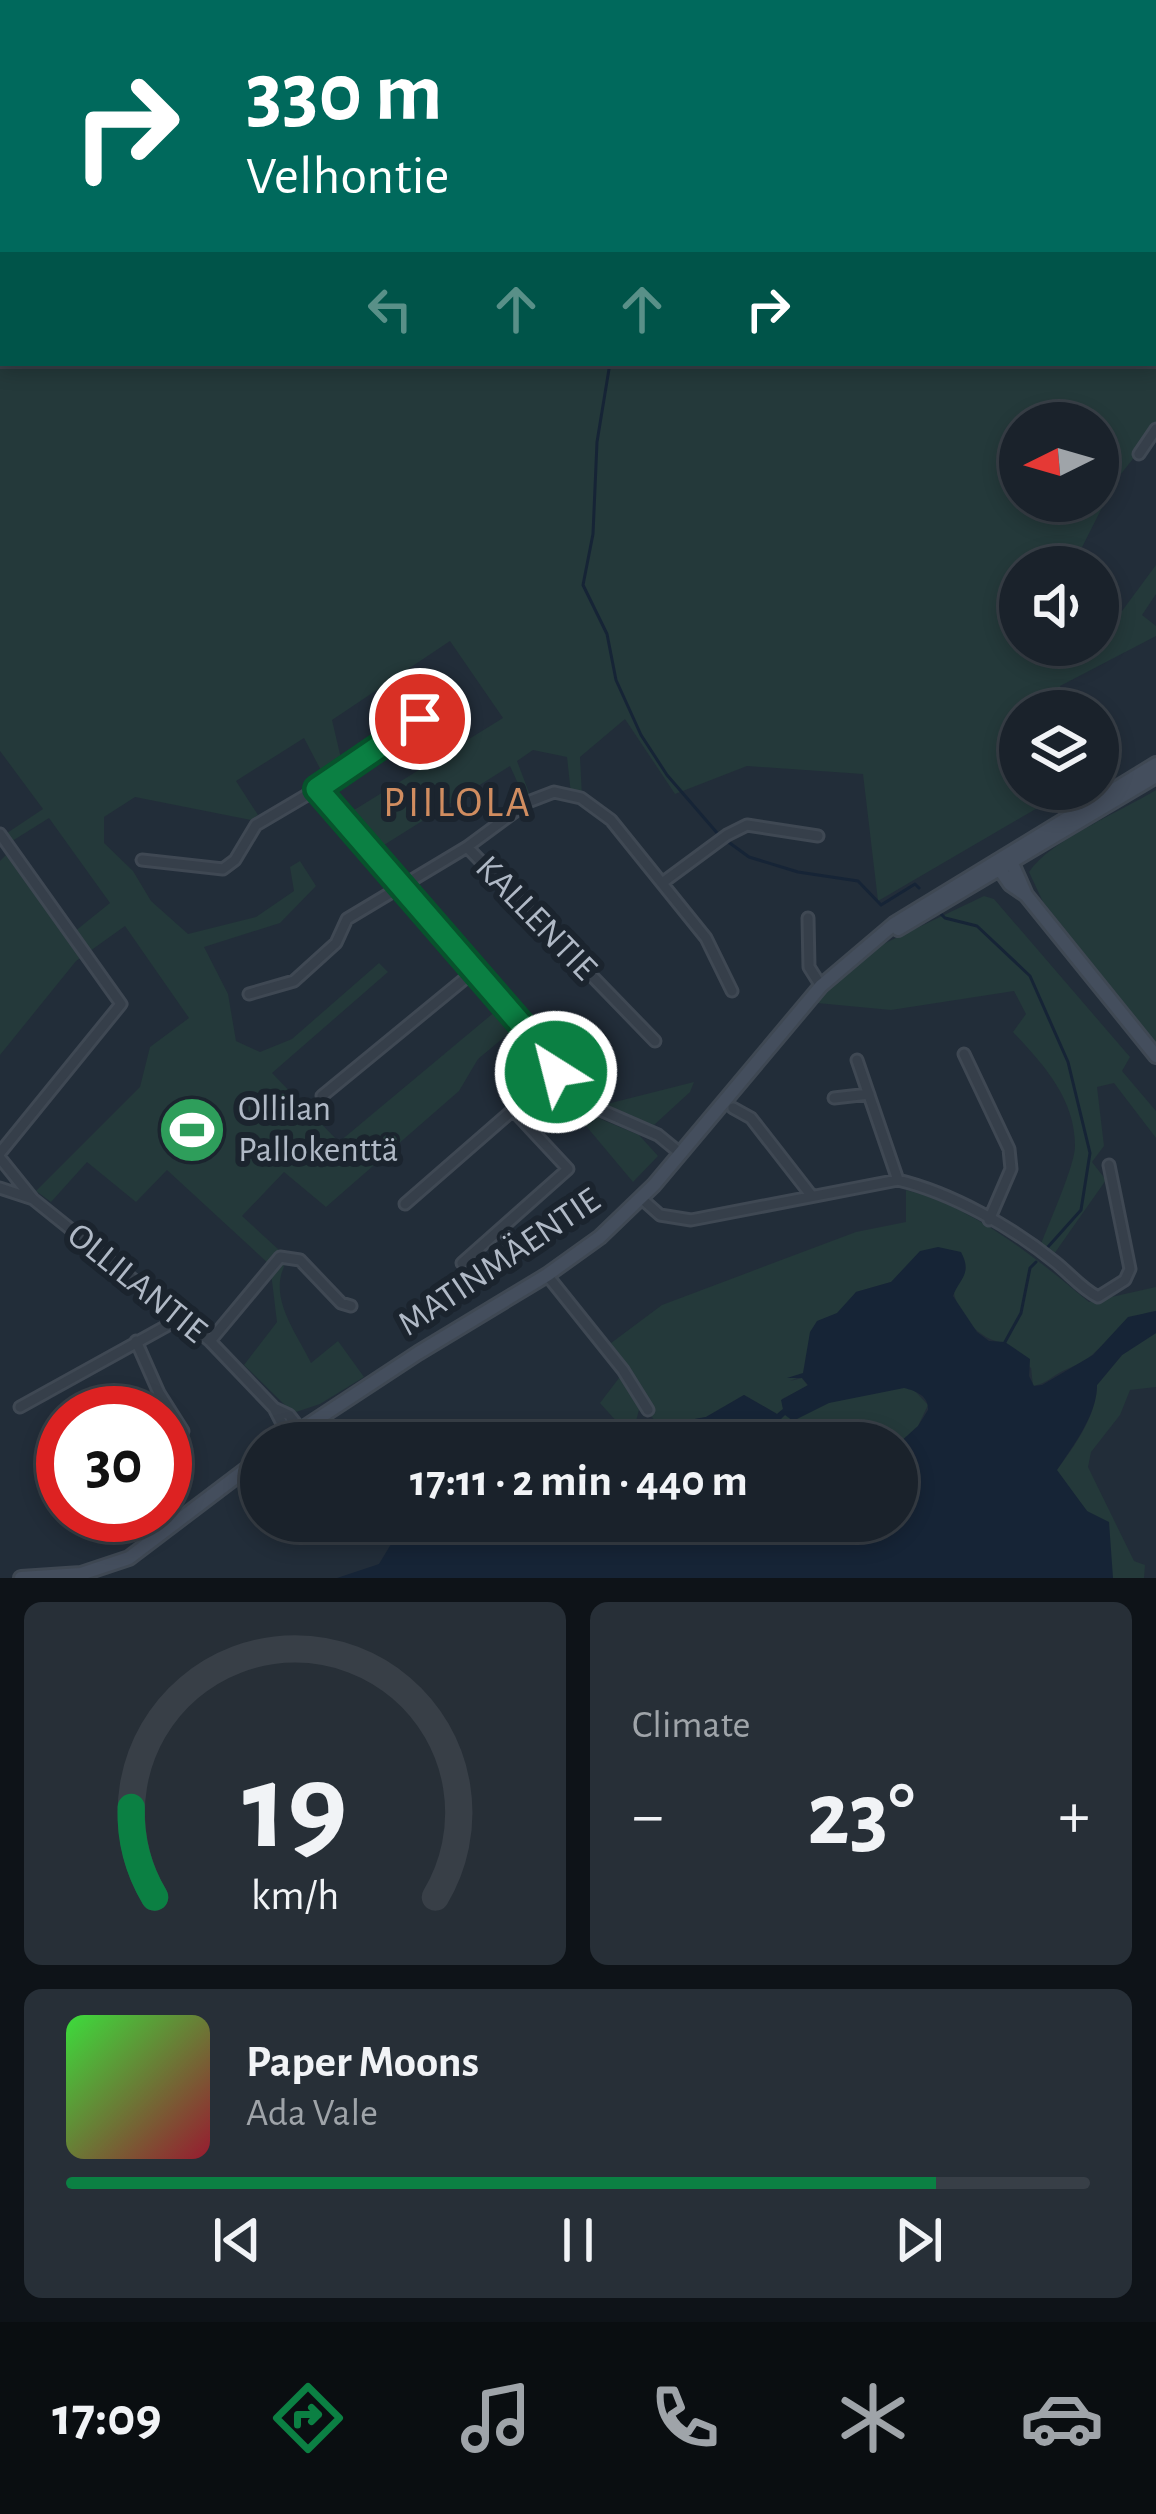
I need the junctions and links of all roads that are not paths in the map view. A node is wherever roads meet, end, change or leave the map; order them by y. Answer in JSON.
{"nodes":[{"id":1,"x":1156,"y":429,"type":"edge"},
{"id":2,"x":1138,"y":454,"type":"dead end"},
{"id":3,"x":450,"y":698,"type":"dead end"},
{"id":4,"x":1156,"y":764,"type":"edge"},
{"id":5,"x":1156,"y":776,"type":"edge"},
{"id":6,"x":317,"y":789,"type":"junction"},
{"id":7,"x":0,"y":835,"type":"edge"},
{"id":8,"x":818,"y":836,"type":"dead end"},
{"id":9,"x":467,"y":847,"type":"junction"},
{"id":10,"x":142,"y":860,"type":"dead end"},
{"id":11,"x":1004,"y":863,"type":"junction"},
{"id":12,"x":662,"y":884,"type":"junction"},
{"id":13,"x":404,"y":886,"type":"junction"},
{"id":14,"x":808,"y":918,"type":"dead end"},
{"id":15,"x":472,"y":972,"type":"junction"},
{"id":16,"x":821,"y":986,"type":"junction"},
{"id":17,"x":733,"y":991,"type":"dead end"},
{"id":18,"x":249,"y":994,"type":"dead end"},
{"id":19,"x":655,"y":1041,"type":"dead end"},
{"id":20,"x":964,"y":1054,"type":"dead end"},
{"id":21,"x":1156,"y":1055,"type":"edge"},
{"id":22,"x":857,"y":1060,"type":"dead end"},
{"id":23,"x":560,"y":1069,"type":"junction"},
{"id":24,"x":868,"y":1094,"type":"junction"},
{"id":25,"x":322,"y":1096,"type":"dead end"},
{"id":26,"x":834,"y":1098,"type":"dead end"},
{"id":27,"x":733,"y":1108,"type":"dead end"},
{"id":28,"x":514,"y":1111,"type":"junction"},
{"id":29,"x":680,"y":1153,"type":"junction"},
{"id":30,"x":0,"y":1155,"type":"edge"},
{"id":31,"x":1109,"y":1165,"type":"dead end"},
{"id":32,"x":898,"y":1180,"type":"junction"},
{"id":33,"x":0,"y":1188,"type":"edge"},
{"id":34,"x":811,"y":1196,"type":"junction"},
{"id":35,"x":642,"y":1198,"type":"junction"},
{"id":36,"x":33,"y":1199,"type":"junction"},
{"id":37,"x":405,"y":1204,"type":"dead end"},
{"id":38,"x":989,"y":1220,"type":"junction"},
{"id":39,"x":462,"y":1263,"type":"dead end"},
{"id":40,"x":547,"y":1275,"type":"junction"},
{"id":41,"x":351,"y":1306,"type":"dead end"},
{"id":42,"x":179,"y":1319,"type":"junction"},
{"id":43,"x":136,"y":1341,"type":"junction"},
{"id":44,"x":210,"y":1342,"type":"junction"},
{"id":45,"x":156,"y":1386,"type":"edge"},
{"id":46,"x":20,"y":1407,"type":"dead end"},
{"id":47,"x":647,"y":1410,"type":"dead end"},
{"id":48,"x":289,"y":1422,"type":"edge"},
{"id":49,"x":312,"y":1422,"type":"edge"},
{"id":50,"x":240,"y":1474,"type":"edge"},
{"id":51,"x":21,"y":1578,"type":"edge"}],
"edges":[{"from":1,"to":2,"type":"street"},
{"from":3,"to":6,"type":"street"},
{"from":4,"to":11,"type":"main road"},
{"from":5,"to":11,"type":"main road"},
{"from":6,"to":10,"type":"street"},
{"from":6,"to":13,"type":"street"},
{"from":7,"to":30,"type":"street"},
{"from":8,"to":12,"type":"street"},
{"from":9,"to":12,"type":"street"},
{"from":9,"to":13,"type":"street"},
{"from":9,"to":19,"type":"street","name":"KALLENTIE"},
{"from":11,"to":16,"type":"main road","name":"MATINMÄENTIE"},
{"from":11,"to":21,"type":"main road"},
{"from":12,"to":17,"type":"street"},
{"from":13,"to":15,"type":"street"},
{"from":13,"to":18,"type":"street"},
{"from":14,"to":16,"type":"street"},
{"from":15,"to":23,"type":"street"},
{"from":15,"to":25,"type":"street"},
{"from":16,"to":29,"type":"main road","name":"MATINMÄENTIE"},
{"from":20,"to":38,"type":"street"},
{"from":22,"to":24,"type":"street"},
{"from":23,"to":28,"type":"street"},
{"from":23,"to":29,"type":"street"},
{"from":24,"to":26,"type":"street"},
{"from":24,"to":32,"type":"street"},
{"from":27,"to":34,"type":"street"},
{"from":28,"to":37,"type":"street"},
{"from":28,"to":39,"type":"street"},
{"from":29,"to":35,"type":"main road","name":"MATINMÄENTIE"},
{"from":30,"to":36,"type":"street","name":"OLLILANTIE"},
{"from":31,"to":38,"type":"street"},
{"from":32,"to":34,"type":"street"},
{"from":32,"to":38,"type":"street"},
{"from":33,"to":36,"type":"street"},
{"from":34,"to":35,"type":"street"},
{"from":35,"to":40,"type":"main road","name":"MATINMÄENTIE"},
{"from":36,"to":42,"type":"street","name":"OLLILANTIE"},
{"from":40,"to":47,"type":"street"},
{"from":40,"to":49,"type":"main road","name":"MATINMÄENTIE"},
{"from":41,"to":44,"type":"street"},
{"from":42,"to":43,"type":"street"},
{"from":42,"to":44,"type":"street","name":"OLLILANTIE"},
{"from":43,"to":45,"type":"street"},
{"from":43,"to":46,"type":"street"},
{"from":44,"to":48,"type":"street","name":"OLLILANTIE"},
{"from":50,"to":51,"type":"main road"}]}
